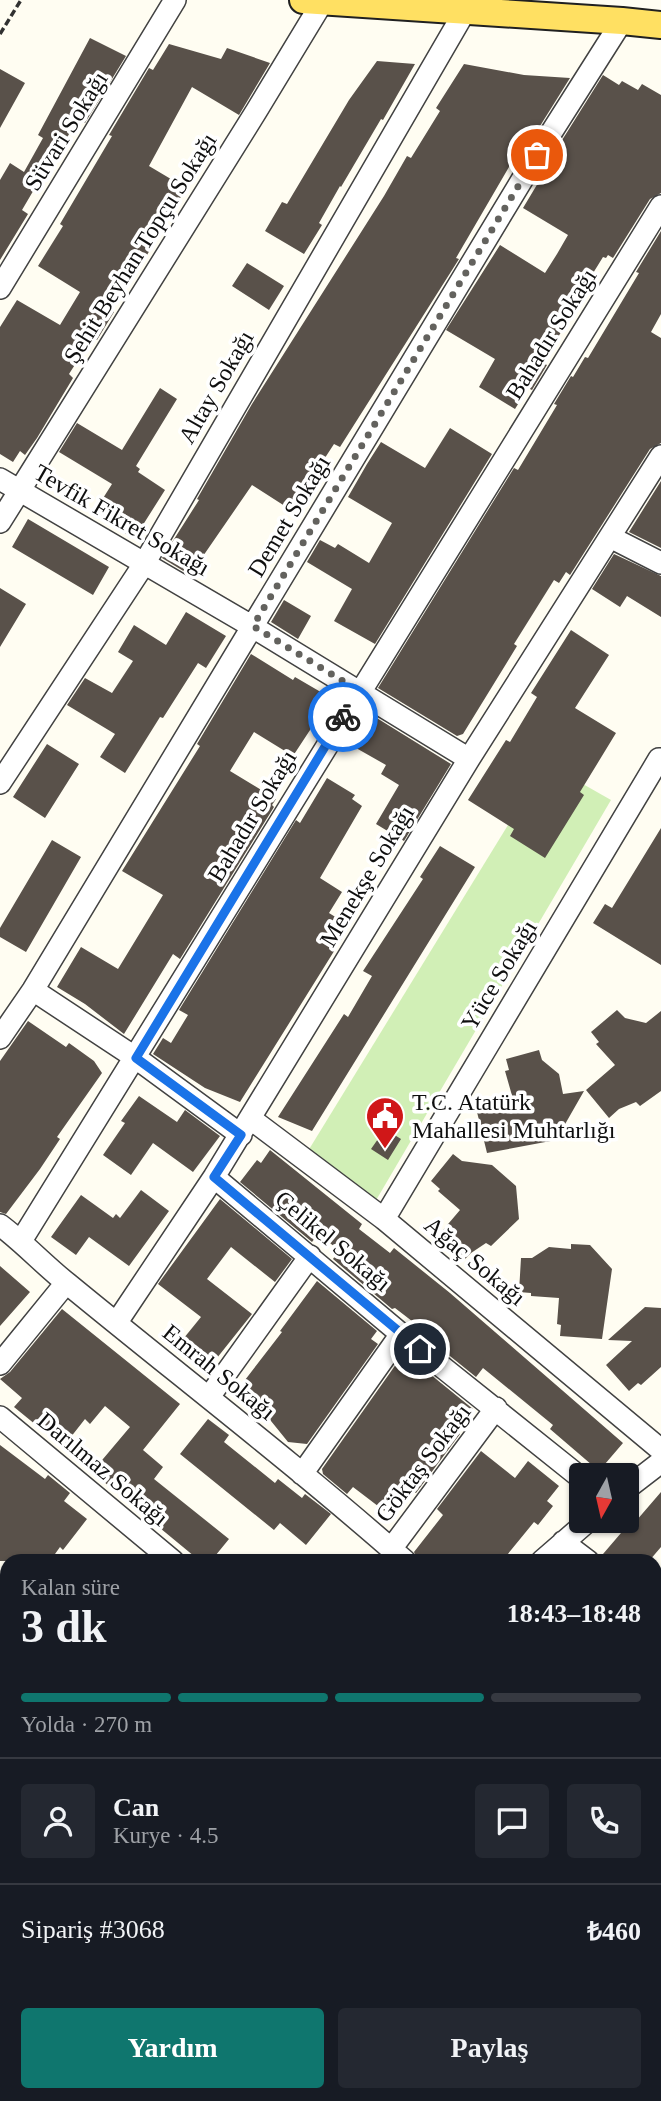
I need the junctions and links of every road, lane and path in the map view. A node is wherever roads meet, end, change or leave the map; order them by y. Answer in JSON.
{"nodes":[{"id":1,"x":21,"y":0,"type":"edge"},
{"id":2,"x":175,"y":0,"type":"edge"},
{"id":3,"x":313,"y":1,"type":"edge"},
{"id":4,"x":464,"y":10,"type":"junction"},
{"id":5,"x":622,"y":21,"type":"junction"},
{"id":6,"x":661,"y":25,"type":"edge"},
{"id":7,"x":0,"y":34,"type":"edge"},
{"id":8,"x":661,"y":206,"type":"edge"},
{"id":9,"x":0,"y":288,"type":"edge"},
{"id":10,"x":660,"y":459,"type":"edge"},
{"id":11,"x":0,"y":479,"type":"edge"},
{"id":12,"x":19,"y":489,"type":"junction"},
{"id":13,"x":0,"y":522,"type":"edge"},
{"id":14,"x":610,"y":537,"type":"junction"},
{"id":15,"x":661,"y":563,"type":"edge"},
{"id":16,"x":144,"y":564,"type":"junction"},
{"id":17,"x":253,"y":626,"type":"junction"},
{"id":18,"x":359,"y":691,"type":"junction"},
{"id":19,"x":469,"y":759,"type":"junction"},
{"id":20,"x":661,"y":759,"type":"edge"},
{"id":21,"x":0,"y":783,"type":"edge"},
{"id":22,"x":33,"y":990,"type":"junction"},
{"id":23,"x":0,"y":1038,"type":"edge"},
{"id":24,"x":136,"y":1058,"type":"junction"},
{"id":25,"x":246,"y":1127,"type":"junction"},
{"id":26,"x":214,"y":1177,"type":"junction"},
{"id":27,"x":384,"y":1219,"type":"junction"},
{"id":28,"x":0,"y":1225,"type":"edge"},
{"id":29,"x":21,"y":1241,"type":"junction"},
{"id":30,"x":310,"y":1256,"type":"junction"},
{"id":31,"x":66,"y":1283,"type":"junction"},
{"id":32,"x":117,"y":1322,"type":"junction"},
{"id":33,"x":401,"y":1334,"type":"junction"},
{"id":34,"x":0,"y":1364,"type":"edge"},
{"id":35,"x":208,"y":1397,"type":"junction"},
{"id":36,"x":496,"y":1408,"type":"junction"},
{"id":37,"x":0,"y":1417,"type":"edge"},
{"id":38,"x":660,"y":1460,"type":"edge"},
{"id":39,"x":569,"y":1468,"type":"edge"},
{"id":40,"x":302,"y":1474,"type":"junction"},
{"id":41,"x":639,"y":1478,"type":"edge"},
{"id":42,"x":574,"y":1533,"type":"edge"},
{"id":43,"x":563,"y":1542,"type":"junction"},
{"id":44,"x":165,"y":1554,"type":"edge"},
{"id":45,"x":397,"y":1554,"type":"edge"},
{"id":46,"x":399,"y":1554,"type":"edge"},
{"id":47,"x":550,"y":1554,"type":"edge"},
{"id":48,"x":579,"y":1554,"type":"edge"}],
"edges":[{"from":1,"to":7,"type":"path"},
{"from":2,"to":9,"type":"street","name":"Süvari Sokağı"},
{"from":3,"to":4,"type":"main road"},
{"from":3,"to":12,"type":"street","name":"Şehit Beyhan Topçu Sokağı"},
{"from":4,"to":5,"type":"main road"},
{"from":4,"to":16,"type":"street","name":"Altay Sokağı"},
{"from":5,"to":6,"type":"main road"},
{"from":5,"to":17,"type":"street","name":"Demet Sokağı"},
{"from":8,"to":18,"type":"street","name":"Bahadır Sokağı"},
{"from":10,"to":14,"type":"street","name":"Menekşe Sokağı"},
{"from":11,"to":12,"type":"street","name":"Tevfik Fikret Sokağı"},
{"from":12,"to":13,"type":"street","name":"Şehit Beyhan Topçu Sokağı"},
{"from":12,"to":16,"type":"street","name":"Tevfik Fikret Sokağı"},
{"from":14,"to":15,"type":"street"},
{"from":14,"to":19,"type":"street","name":"Menekşe Sokağı"},
{"from":16,"to":17,"type":"street","name":"Tevfik Fikret Sokağı"},
{"from":16,"to":21,"type":"street","name":"Altay Sokağı"},
{"from":17,"to":18,"type":"street","name":"Tevfik Fikret Sokağı"},
{"from":17,"to":22,"type":"street","name":"Demet Sokağı"},
{"from":18,"to":19,"type":"street","name":"Tevfik Fikret Sokağı"},
{"from":18,"to":24,"type":"street","name":"Bahadır Sokağı"},
{"from":19,"to":25,"type":"street","name":"Menekşe Sokağı"},
{"from":20,"to":27,"type":"street","name":"Yüce Sokağı"},
{"from":22,"to":23,"type":"street","name":"Demet Sokağı"},
{"from":22,"to":24,"type":"street","name":"Ağaç Sokağı"},
{"from":24,"to":25,"type":"street","name":"Ağaç Sokağı"},
{"from":24,"to":29,"type":"street","name":"Bahadır Sokağı"},
{"from":25,"to":26,"type":"street","name":"Menekşe Sokağı"},
{"from":25,"to":27,"type":"street","name":"Ağaç Sokağı"},
{"from":26,"to":30,"type":"street","name":"Çelikel Sokağı"},
{"from":26,"to":32,"type":"street","name":"Menekşe Sokağı"},
{"from":27,"to":38,"type":"street","name":"Ağaç Sokağı"},
{"from":28,"to":29,"type":"street","name":"Emrah Sokağı"},
{"from":29,"to":31,"type":"street","name":"Emrah Sokağı"},
{"from":30,"to":33,"type":"street","name":"Çelikel Sokağı"},
{"from":30,"to":35,"type":"street"},
{"from":31,"to":32,"type":"street","name":"Emrah Sokağı"},
{"from":31,"to":34,"type":"street"},
{"from":32,"to":35,"type":"street","name":"Emrah Sokağı"},
{"from":33,"to":36,"type":"street","name":"Çelikel Sokağı"},
{"from":33,"to":40,"type":"street"},
{"from":35,"to":40,"type":"street","name":"Emrah Sokağı"},
{"from":36,"to":39,"type":"street","name":"Çelikel Sokağı"},
{"from":36,"to":46,"type":"street","name":"Göktaş Sokağı"},
{"from":37,"to":44,"type":"street","name":"Darılmaz Sokağı"},
{"from":38,"to":41,"type":"street"},
{"from":40,"to":45,"type":"street","name":"Emrah Sokağı"},
{"from":42,"to":43,"type":"street"},
{"from":43,"to":47,"type":"street"},
{"from":43,"to":48,"type":"street"}]}
